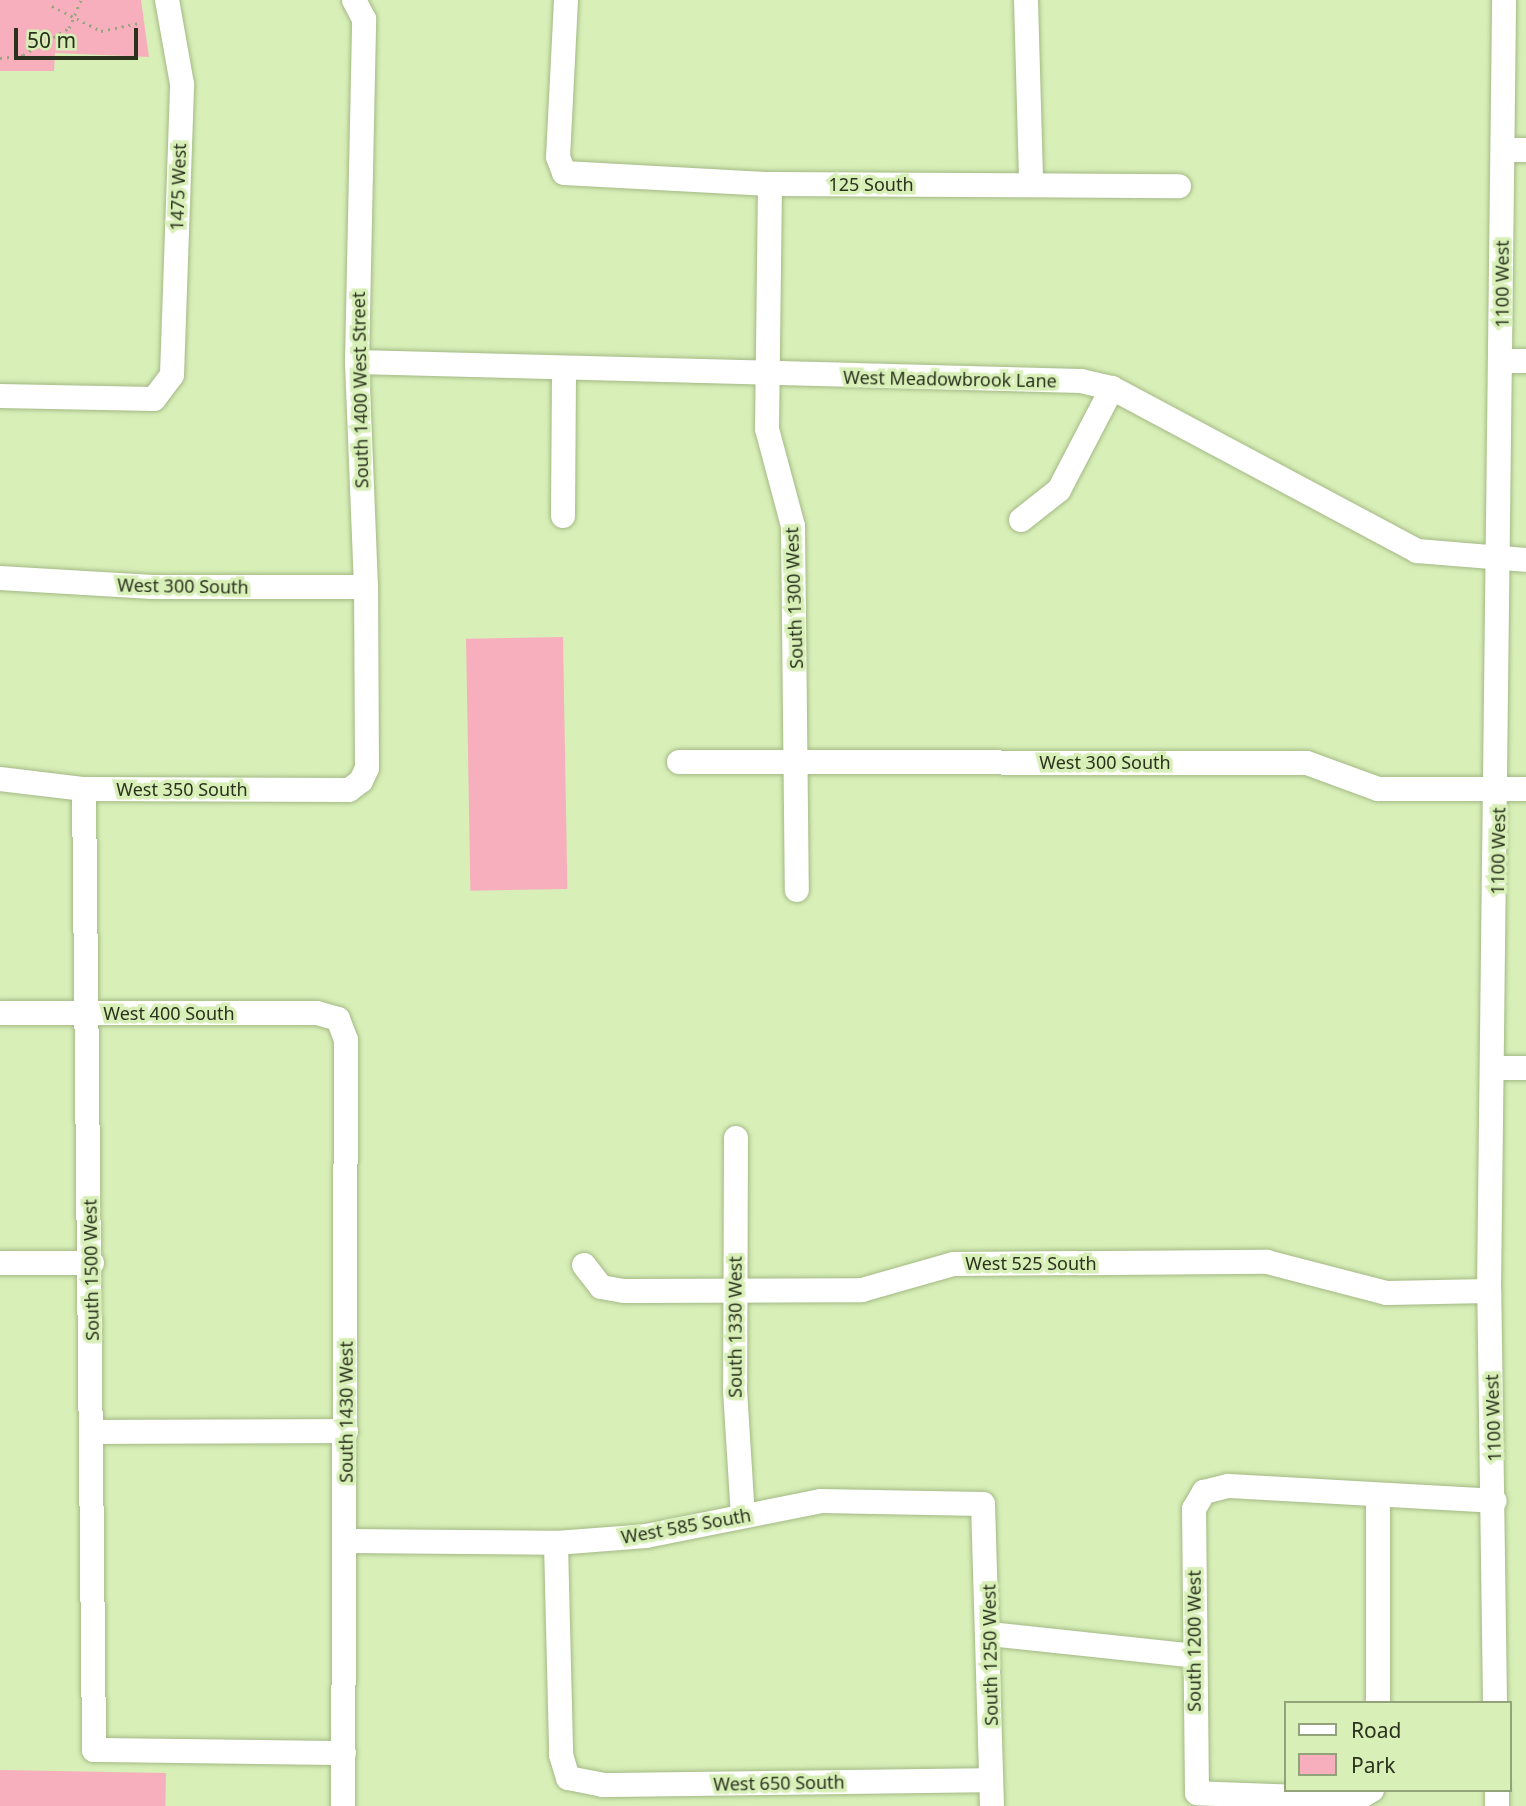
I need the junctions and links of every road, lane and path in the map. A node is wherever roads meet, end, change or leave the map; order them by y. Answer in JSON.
{"nodes":[{"id":1,"x":80,"y":0,"type":"edge"},
{"id":2,"x":167,"y":0,"type":"edge"},
{"id":3,"x":354,"y":0,"type":"edge"},
{"id":4,"x":566,"y":0,"type":"edge"},
{"id":5,"x":1026,"y":0,"type":"edge"},
{"id":6,"x":1504,"y":0,"type":"edge"},
{"id":7,"x":52,"y":6,"type":"dead end"},
{"id":8,"x":74,"y":19,"type":"junction"},
{"id":9,"x":140,"y":23,"type":"dead end"},
{"id":10,"x":0,"y":58,"type":"edge"},
{"id":11,"x":1514,"y":150,"type":"edge"},
{"id":12,"x":770,"y":184,"type":"junction"},
{"id":13,"x":1031,"y":184,"type":"junction"},
{"id":14,"x":1179,"y":186,"type":"dead end"},
{"id":15,"x":1514,"y":361,"type":"edge"},
{"id":16,"x":357,"y":362,"type":"junction"},
{"id":17,"x":564,"y":371,"type":"junction"},
{"id":18,"x":765,"y":377,"type":"junction"},
{"id":19,"x":1112,"y":388,"type":"junction"},
{"id":20,"x":0,"y":396,"type":"edge"},
{"id":21,"x":563,"y":516,"type":"dead end"},
{"id":22,"x":1021,"y":520,"type":"dead end"},
{"id":23,"x":1500,"y":560,"type":"junction"},
{"id":24,"x":1526,"y":560,"type":"edge"},
{"id":25,"x":0,"y":578,"type":"edge"},
{"id":26,"x":366,"y":587,"type":"junction"},
{"id":27,"x":679,"y":762,"type":"dead end"},
{"id":28,"x":798,"y":762,"type":"junction"},
{"id":29,"x":0,"y":779,"type":"edge"},
{"id":30,"x":361,"y":781,"type":"joint"},
{"id":31,"x":85,"y":789,"type":"junction"},
{"id":32,"x":1499,"y":789,"type":"junction"},
{"id":33,"x":1526,"y":789,"type":"edge"},
{"id":34,"x":797,"y":890,"type":"dead end"},
{"id":35,"x":0,"y":1013,"type":"edge"},
{"id":36,"x":86,"y":1013,"type":"junction"},
{"id":37,"x":338,"y":1018,"type":"joint"},
{"id":38,"x":1496,"y":1068,"type":"junction"},
{"id":39,"x":1526,"y":1068,"type":"edge"},
{"id":40,"x":736,"y":1138,"type":"dead end"},
{"id":41,"x":0,"y":1263,"type":"edge"},
{"id":42,"x":92,"y":1263,"type":"junction"},
{"id":43,"x":584,"y":1265,"type":"dead end"},
{"id":44,"x":1489,"y":1291,"type":"junction"},
{"id":45,"x":736,"y":1292,"type":"junction"},
{"id":46,"x":346,"y":1431,"type":"junction"},
{"id":47,"x":93,"y":1432,"type":"junction"},
{"id":48,"x":1378,"y":1495,"type":"junction"},
{"id":49,"x":1495,"y":1501,"type":"junction"},
{"id":50,"x":983,"y":1504,"type":"joint"},
{"id":51,"x":743,"y":1516,"type":"junction"},
{"id":52,"x":346,"y":1541,"type":"junction"},
{"id":53,"x":555,"y":1543,"type":"junction"},
{"id":54,"x":990,"y":1634,"type":"junction"},
{"id":55,"x":1195,"y":1656,"type":"junction"},
{"id":56,"x":1378,"y":1701,"type":"edge"},
{"id":57,"x":1496,"y":1701,"type":"edge"},
{"id":58,"x":344,"y":1753,"type":"junction"},
{"id":59,"x":991,"y":1780,"type":"junction"},
{"id":60,"x":1370,"y":1792,"type":"edge"},
{"id":61,"x":343,"y":1806,"type":"edge"},
{"id":62,"x":992,"y":1806,"type":"edge"}],
"edges":[{"from":1,"to":8,"type":"path"},
{"from":2,"to":20,"type":"street","name":"1475 West"},
{"from":3,"to":16,"type":"street","name":"South 1400 West Street"},
{"from":4,"to":12,"type":"street","name":"125 South"},
{"from":5,"to":13,"type":"street"},
{"from":6,"to":11,"type":"street","name":"1100 West"},
{"from":7,"to":8,"type":"path"},
{"from":8,"to":9,"type":"path"},
{"from":8,"to":10,"type":"path"},
{"from":11,"to":15,"type":"street","name":"1100 West"},
{"from":12,"to":13,"type":"street","name":"125 South"},
{"from":12,"to":18,"type":"street","name":"South 1300 West"},
{"from":13,"to":14,"type":"street","name":"125 South"},
{"from":15,"to":23,"type":"street","name":"1100 West"},
{"from":16,"to":17,"type":"street","name":"West Meadowbrook Lane"},
{"from":16,"to":26,"type":"street","name":"South 1400 West Street"},
{"from":17,"to":18,"type":"street","name":"West Meadowbrook Lane"},
{"from":17,"to":21,"type":"street"},
{"from":18,"to":19,"type":"street","name":"West Meadowbrook Lane"},
{"from":18,"to":28,"type":"street","name":"South 1300 West"},
{"from":19,"to":22,"type":"street"},
{"from":19,"to":23,"type":"street","name":"West Meadowbrook Lane"},
{"from":23,"to":24,"type":"street","name":"West Meadowbrook Lane"},
{"from":23,"to":32,"type":"street","name":"1100 West"},
{"from":25,"to":26,"type":"street","name":"West 300 South"},
{"from":26,"to":30,"type":"street","name":"South 1400 West Street"},
{"from":27,"to":28,"type":"street","name":"West 300 South"},
{"from":28,"to":32,"type":"street","name":"West 300 South"},
{"from":28,"to":34,"type":"street","name":"South 1300 West"},
{"from":29,"to":31,"type":"street","name":"West 350 South"},
{"from":30,"to":31,"type":"street","name":"West 350 South"},
{"from":31,"to":36,"type":"street","name":"South 1500 West"},
{"from":32,"to":33,"type":"street","name":"West 300 South"},
{"from":32,"to":38,"type":"street","name":"1100 West"},
{"from":35,"to":36,"type":"street","name":"West 400 South"},
{"from":36,"to":37,"type":"street","name":"West 400 South"},
{"from":36,"to":42,"type":"street","name":"South 1500 West"},
{"from":37,"to":46,"type":"street","name":"South 1430 West"},
{"from":38,"to":39,"type":"street"},
{"from":38,"to":44,"type":"street","name":"1100 West"},
{"from":40,"to":45,"type":"street","name":"South 1330 West"},
{"from":41,"to":42,"type":"street"},
{"from":42,"to":47,"type":"street","name":"South 1500 West"},
{"from":43,"to":45,"type":"street","name":"West 525 South"},
{"from":44,"to":45,"type":"street","name":"West 525 South"},
{"from":44,"to":49,"type":"street","name":"1100 West"},
{"from":45,"to":51,"type":"street","name":"South 1330 West"},
{"from":46,"to":47,"type":"street"},
{"from":46,"to":52,"type":"street","name":"South 1430 West"},
{"from":47,"to":58,"type":"street","name":"South 1500 West"},
{"from":48,"to":49,"type":"street"},
{"from":48,"to":55,"type":"street","name":"South 1200 West"},
{"from":48,"to":56,"type":"street"},
{"from":49,"to":57,"type":"street","name":"1100 West"},
{"from":50,"to":51,"type":"street","name":"West 585 South"},
{"from":50,"to":54,"type":"street","name":"South 1250 West"},
{"from":51,"to":53,"type":"street","name":"West 585 South"},
{"from":52,"to":53,"type":"street","name":"West 585 South"},
{"from":52,"to":58,"type":"street","name":"South 1430 West"},
{"from":53,"to":59,"type":"street","name":"West 650 South"},
{"from":54,"to":55,"type":"street"},
{"from":54,"to":59,"type":"street","name":"South 1250 West"},
{"from":55,"to":60,"type":"street","name":"South 1200 West"},
{"from":58,"to":61,"type":"street","name":"South 1430 West"},
{"from":59,"to":62,"type":"street","name":"South 1250 West"}]}
